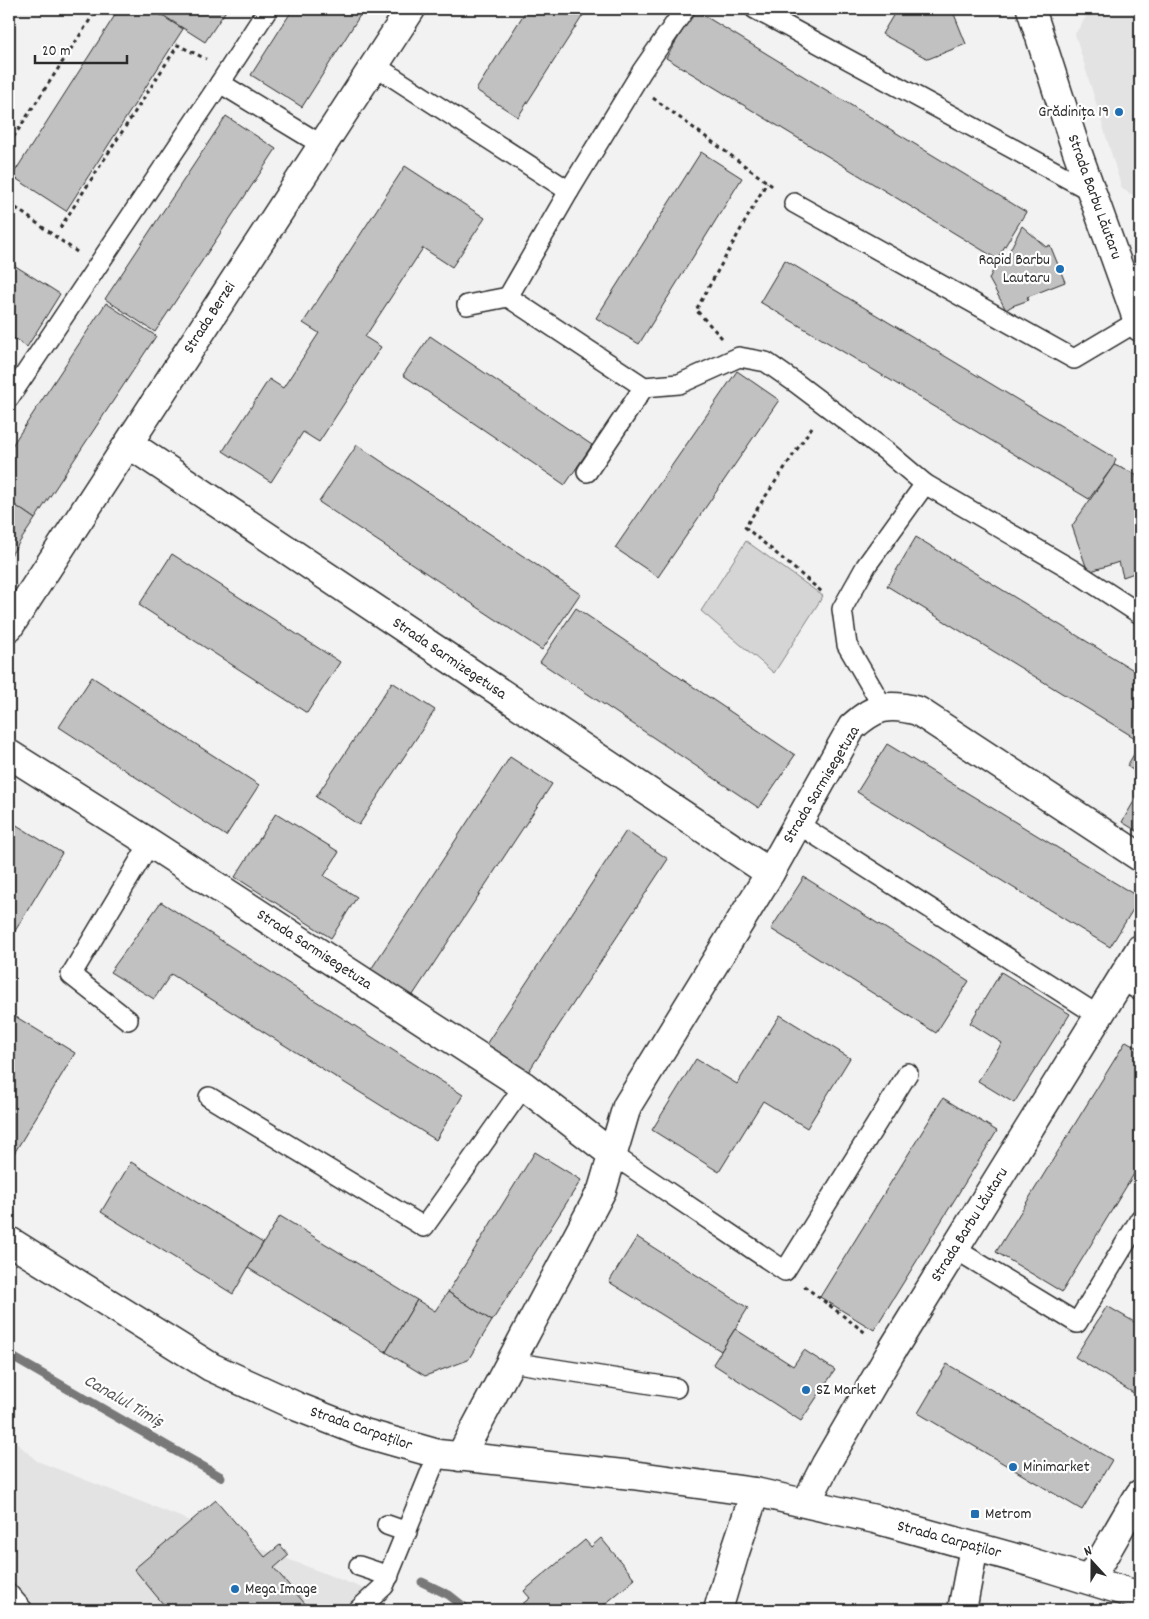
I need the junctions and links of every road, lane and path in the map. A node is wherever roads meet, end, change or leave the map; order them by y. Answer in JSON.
{"nodes":[{"id":1,"x":97,"y":9,"type":"edge"},
{"id":2,"x":268,"y":9,"type":"edge"},
{"id":3,"x":411,"y":9,"type":"edge"},
{"id":4,"x":685,"y":9,"type":"edge"},
{"id":5,"x":755,"y":9,"type":"edge"},
{"id":6,"x":1031,"y":9,"type":"edge"},
{"id":7,"x":212,"y":56,"type":"dead end"},
{"id":8,"x":374,"y":65,"type":"junction"},
{"id":9,"x":220,"y":83,"type":"junction"},
{"id":10,"x":635,"y":84,"type":"junction"},
{"id":11,"x":9,"y":144,"type":"edge"},
{"id":12,"x":322,"y":144,"type":"junction"},
{"id":13,"x":767,"y":182,"type":"junction"},
{"id":14,"x":570,"y":191,"type":"junction"},
{"id":15,"x":1091,"y":191,"type":"junction"},
{"id":16,"x":9,"y":203,"type":"edge"},
{"id":17,"x":794,"y":203,"type":"joint"},
{"id":18,"x":60,"y":228,"type":"dead end"},
{"id":19,"x":97,"y":266,"type":"junction"},
{"id":20,"x":508,"y":298,"type":"junction"},
{"id":21,"x":467,"y":306,"type":"dead end"},
{"id":22,"x":1139,"y":324,"type":"edge"},
{"id":23,"x":739,"y":357,"type":"junction"},
{"id":24,"x":644,"y":387,"type":"junction"},
{"id":25,"x":9,"y":398,"type":"edge"},
{"id":26,"x":827,"y":406,"type":"junction"},
{"id":27,"x":128,"y":444,"type":"junction"},
{"id":28,"x":587,"y":472,"type":"dead end"},
{"id":29,"x":926,"y":484,"type":"junction"},
{"id":30,"x":842,"y":609,"type":"junction"},
{"id":31,"x":1140,"y":614,"type":"edge"},
{"id":32,"x":9,"y":627,"type":"edge"},
{"id":33,"x":883,"y":707,"type":"junction"},
{"id":34,"x":9,"y":754,"type":"edge"},
{"id":35,"x":798,"y":824,"type":"junction"},
{"id":36,"x":150,"y":843,"type":"junction"},
{"id":37,"x":1140,"y":857,"type":"edge"},
{"id":38,"x":770,"y":873,"type":"junction"},
{"id":39,"x":1140,"y":950,"type":"edge"},
{"id":40,"x":1131,"y":986,"type":"edge"},
{"id":41,"x":1098,"y":1016,"type":"junction"},
{"id":42,"x":128,"y":1020,"type":"dead end"},
{"id":43,"x":908,"y":1073,"type":"dead end"},
{"id":44,"x":524,"y":1086,"type":"junction"},
{"id":45,"x":209,"y":1097,"type":"dead end"},
{"id":46,"x":613,"y":1155,"type":"junction"},
{"id":47,"x":1140,"y":1218,"type":"edge"},
{"id":48,"x":9,"y":1241,"type":"edge"},
{"id":49,"x":955,"y":1249,"type":"junction"},
{"id":50,"x":785,"y":1271,"type":"junction"},
{"id":51,"x":891,"y":1352,"type":"junction"},
{"id":52,"x":511,"y":1362,"type":"junction"},
{"id":53,"x":676,"y":1388,"type":"dead end"},
{"id":54,"x":449,"y":1455,"type":"junction"},
{"id":55,"x":755,"y":1492,"type":"junction"},
{"id":56,"x":1140,"y":1494,"type":"edge"},
{"id":57,"x":806,"y":1503,"type":"junction"},
{"id":58,"x":387,"y":1525,"type":"dead end"},
{"id":59,"x":407,"y":1532,"type":"junction"},
{"id":60,"x":974,"y":1547,"type":"junction"},
{"id":61,"x":359,"y":1566,"type":"dead end"},
{"id":62,"x":389,"y":1576,"type":"junction"},
{"id":63,"x":1088,"y":1580,"type":"junction"},
{"id":64,"x":9,"y":1594,"type":"edge"},
{"id":65,"x":1140,"y":1596,"type":"edge"},
{"id":66,"x":23,"y":1610,"type":"edge"},
{"id":67,"x":358,"y":1610,"type":"edge"},
{"id":68,"x":718,"y":1610,"type":"edge"},
{"id":69,"x":962,"y":1610,"type":"edge"}],
"edges":[{"from":1,"to":11,"type":"path"},
{"from":2,"to":9,"type":"lane"},
{"from":3,"to":8,"type":"street","name":"Strada Berzei"},
{"from":4,"to":10,"type":"lane"},
{"from":5,"to":15,"type":"lane"},
{"from":6,"to":15,"type":"street","name":"Strada Barbu Lăutaru"},
{"from":7,"to":18,"type":"path"},
{"from":8,"to":12,"type":"street","name":"Strada Berzei"},
{"from":8,"to":14,"type":"lane"},
{"from":9,"to":12,"type":"lane"},
{"from":9,"to":19,"type":"lane"},
{"from":10,"to":13,"type":"path"},
{"from":10,"to":14,"type":"lane"},
{"from":12,"to":27,"type":"street","name":"Strada Berzei"},
{"from":13,"to":17,"type":"path"},
{"from":13,"to":23,"type":"path"},
{"from":14,"to":20,"type":"lane"},
{"from":15,"to":22,"type":"street","name":"Strada Barbu Lăutaru"},
{"from":16,"to":19,"type":"path"},
{"from":17,"to":22,"type":"lane"},
{"from":19,"to":25,"type":"lane"},
{"from":20,"to":21,"type":"lane"},
{"from":20,"to":24,"type":"lane"},
{"from":23,"to":24,"type":"lane"},
{"from":23,"to":26,"type":"lane"},
{"from":24,"to":28,"type":"lane"},
{"from":26,"to":29,"type":"lane"},
{"from":26,"to":30,"type":"path"},
{"from":27,"to":32,"type":"street","name":"Strada Berzei"},
{"from":27,"to":38,"type":"street","name":"Strada Sarmizegetusa"},
{"from":29,"to":30,"type":"lane"},
{"from":29,"to":31,"type":"lane"},
{"from":30,"to":33,"type":"lane"},
{"from":33,"to":35,"type":"street","name":"Strada Sarmisegetuza"},
{"from":33,"to":37,"type":"street"},
{"from":34,"to":36,"type":"street","name":"Strada Sarmisegetuza"},
{"from":35,"to":38,"type":"street","name":"Strada Sarmisegetuza"},
{"from":35,"to":41,"type":"lane"},
{"from":36,"to":42,"type":"lane"},
{"from":36,"to":44,"type":"street","name":"Strada Sarmisegetuza"},
{"from":38,"to":46,"type":"street","name":"Strada Sarmisegetuza"},
{"from":39,"to":40,"type":"street","name":"Strada Barbu Lăutaru"},
{"from":40,"to":41,"type":"street","name":"Strada Barbu Lăutaru"},
{"from":41,"to":49,"type":"street","name":"Strada Barbu Lăutaru"},
{"from":43,"to":50,"type":"lane"},
{"from":44,"to":45,"type":"lane"},
{"from":44,"to":46,"type":"street","name":"Strada Sarmisegetuza"},
{"from":46,"to":50,"type":"lane"},
{"from":46,"to":52,"type":"street","name":"Strada Sarmisegetuza"},
{"from":47,"to":49,"type":"lane"},
{"from":48,"to":54,"type":"street","name":"Strada Carpaților"},
{"from":49,"to":51,"type":"street","name":"Strada Barbu Lăutaru"},
{"from":50,"to":51,"type":"path"},
{"from":51,"to":57,"type":"street","name":"Strada Barbu Lăutaru"},
{"from":52,"to":53,"type":"lane"},
{"from":52,"to":54,"type":"street","name":"Strada Sarmisegetuza"},
{"from":54,"to":55,"type":"street","name":"Strada Carpaților"},
{"from":54,"to":59,"type":"lane"},
{"from":55,"to":57,"type":"street","name":"Strada Carpaților"},
{"from":55,"to":68,"type":"street"},
{"from":56,"to":63,"type":"street"},
{"from":57,"to":60,"type":"street","name":"Strada Carpaților"},
{"from":58,"to":59,"type":"lane"},
{"from":59,"to":62,"type":"lane"},
{"from":60,"to":63,"type":"street","name":"Strada Carpaților"},
{"from":60,"to":69,"type":"street"},
{"from":61,"to":62,"type":"lane"},
{"from":62,"to":67,"type":"lane"},
{"from":63,"to":65,"type":"street","name":"Strada Carpaților"},
{"from":64,"to":66,"type":"lane"}]}
